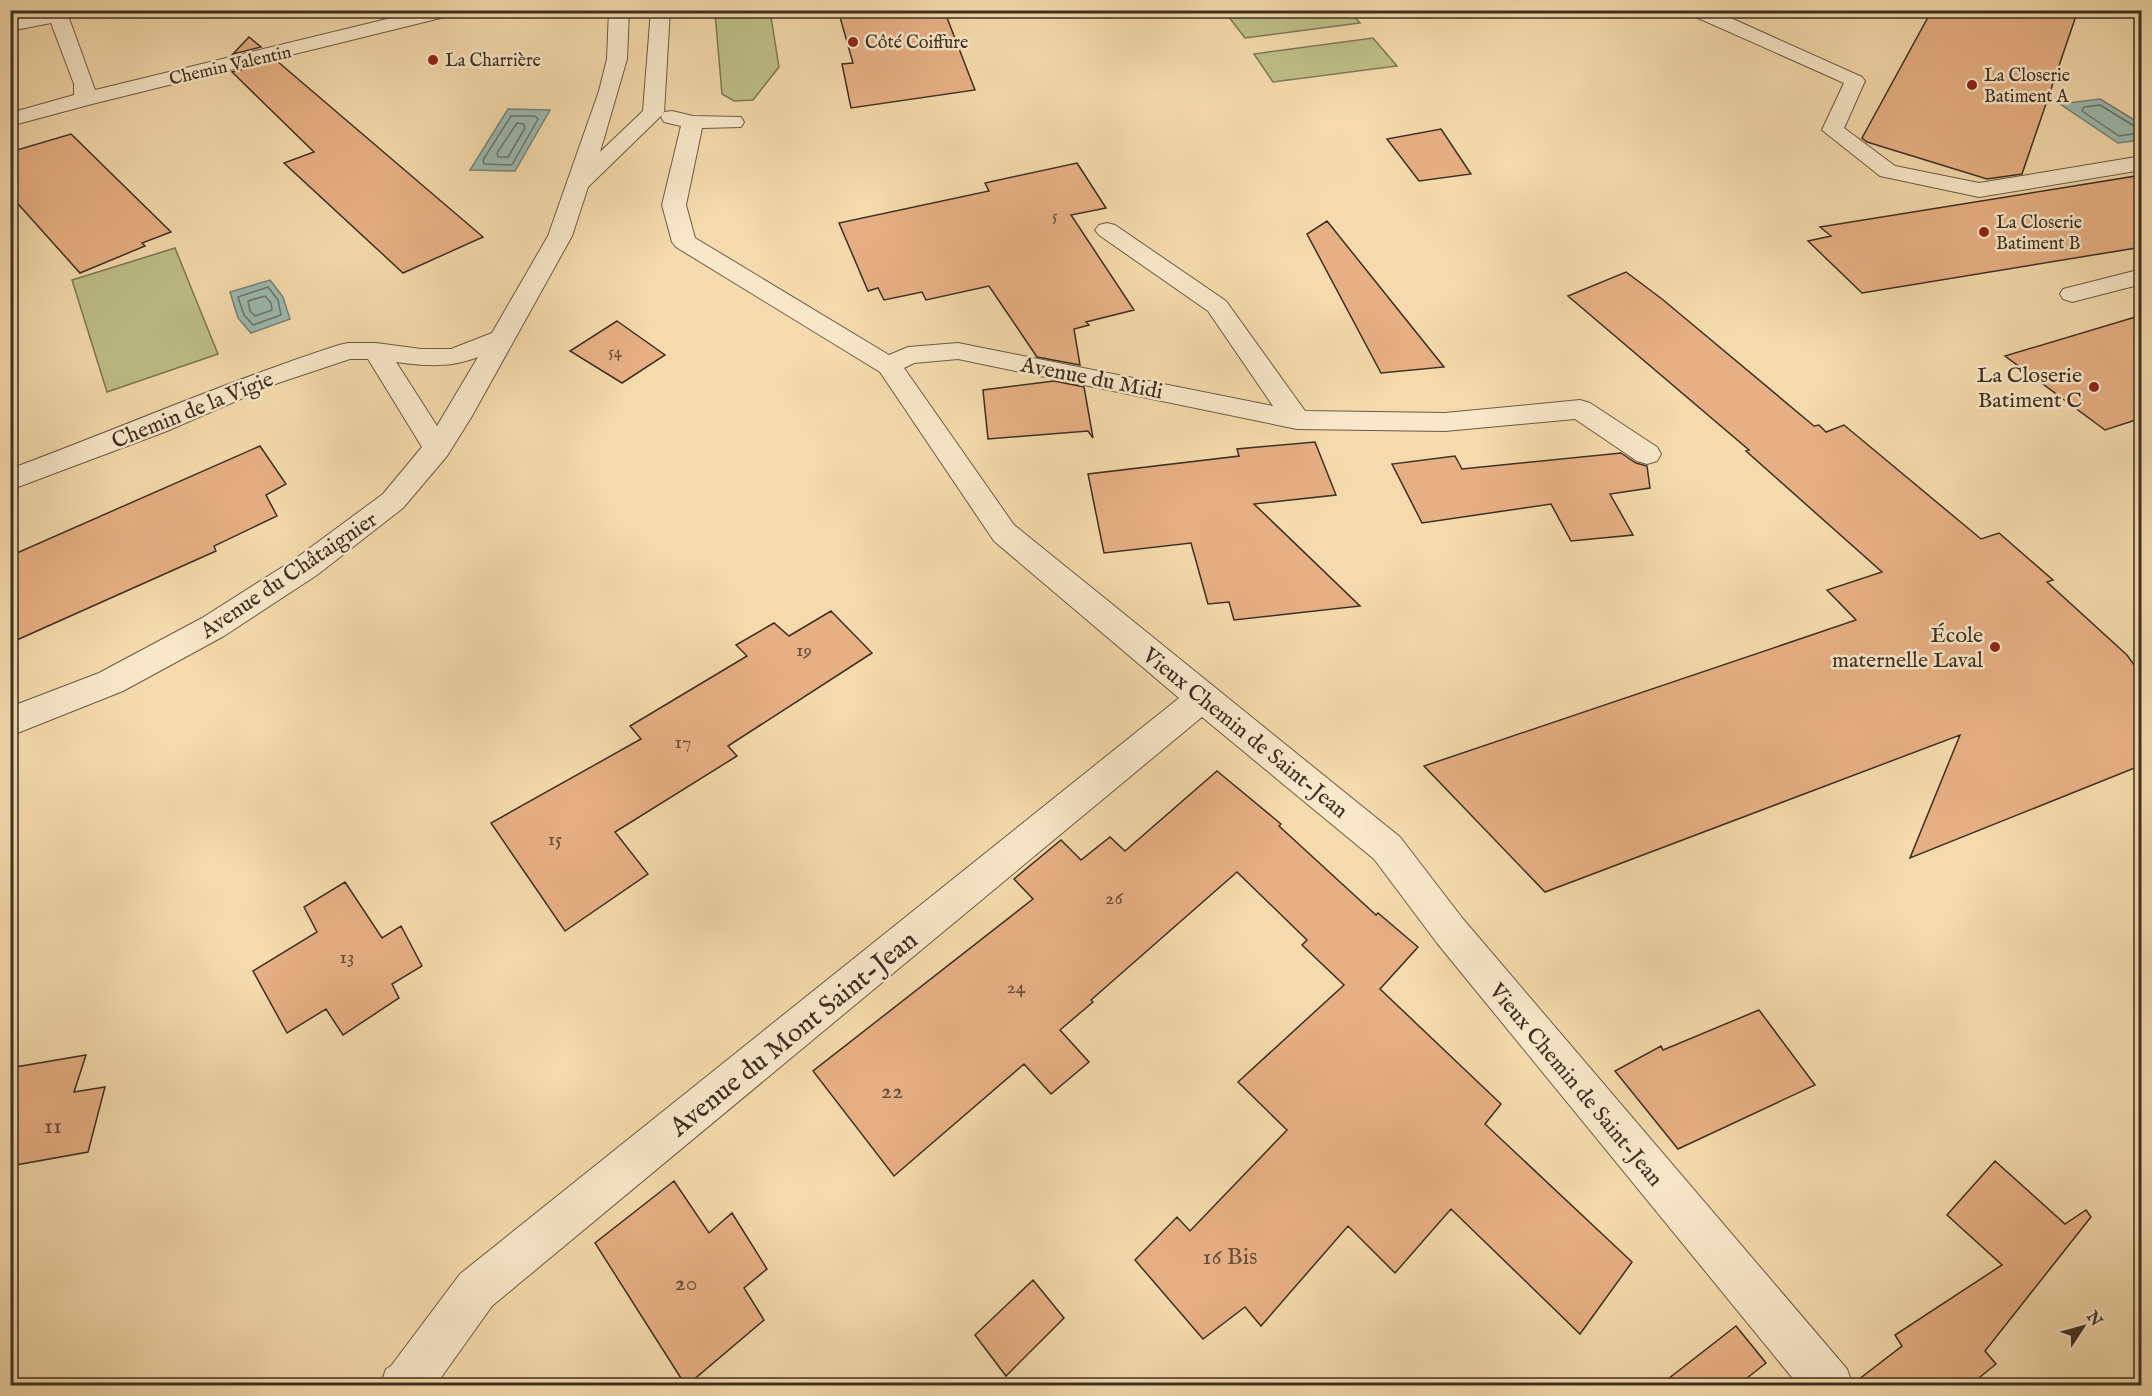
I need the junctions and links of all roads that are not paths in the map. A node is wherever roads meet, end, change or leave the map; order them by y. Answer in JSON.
{"nodes":[{"id":1,"x":450,"y":10,"type":"edge"},
{"id":2,"x":619,"y":10,"type":"edge"},
{"id":3,"x":661,"y":10,"type":"edge"},
{"id":4,"x":1696,"y":10,"type":"edge"},
{"id":5,"x":57,"y":13,"type":"edge"},
{"id":6,"x":10,"y":25,"type":"edge"},
{"id":7,"x":617,"y":59,"type":"junction"},
{"id":8,"x":85,"y":99,"type":"junction"},
{"id":9,"x":653,"y":113,"type":"junction"},
{"id":10,"x":10,"y":120,"type":"edge"},
{"id":11,"x":693,"y":122,"type":"junction"},
{"id":12,"x":733,"y":122,"type":"dead end"},
{"id":13,"x":2142,"y":163,"type":"edge"},
{"id":14,"x":576,"y":185,"type":"junction"},
{"id":15,"x":1107,"y":230,"type":"dead end"},
{"id":16,"x":2142,"y":276,"type":"edge"},
{"id":17,"x":2072,"y":294,"type":"dead end"},
{"id":18,"x":503,"y":338,"type":"junction"},
{"id":19,"x":376,"y":351,"type":"junction"},
{"id":20,"x":889,"y":366,"type":"junction"},
{"id":21,"x":1297,"y":420,"type":"junction"},
{"id":22,"x":437,"y":449,"type":"junction"},
{"id":23,"x":1647,"y":454,"type":"dead end"},
{"id":24,"x":10,"y":480,"type":"edge"},
{"id":25,"x":1202,"y":698,"type":"junction"},
{"id":26,"x":10,"y":722,"type":"edge"},
{"id":27,"x":407,"y":1385,"type":"edge"},
{"id":28,"x":1830,"y":1386,"type":"edge"}],
"edges":[{"from":1,"to":8,"type":"street","name":"Chemin Valentin"},
{"from":2,"to":7,"type":"street"},
{"from":3,"to":9,"type":"street"},
{"from":4,"to":13,"type":"street"},
{"from":5,"to":6,"type":"street"},
{"from":5,"to":8,"type":"street"},
{"from":7,"to":9,"type":"street"},
{"from":7,"to":14,"type":"street","name":"Avenue du Châtaignier"},
{"from":8,"to":10,"type":"street","name":"Chemin Valentin"},
{"from":9,"to":11,"type":"street"},
{"from":9,"to":14,"type":"street"},
{"from":11,"to":12,"type":"street"},
{"from":11,"to":20,"type":"street","name":"Vieux Chemin de Saint-Jean"},
{"from":14,"to":18,"type":"street","name":"Avenue du Châtaignier"},
{"from":15,"to":21,"type":"street"},
{"from":16,"to":17,"type":"street"},
{"from":18,"to":19,"type":"street","name":"Chemin de la Vigie"},
{"from":18,"to":22,"type":"street","name":"Avenue du Châtaignier"},
{"from":19,"to":22,"type":"street"},
{"from":19,"to":24,"type":"street","name":"Chemin de la Vigie"},
{"from":20,"to":21,"type":"street","name":"Avenue du Midi"},
{"from":20,"to":25,"type":"street","name":"Vieux Chemin de Saint-Jean"},
{"from":21,"to":23,"type":"street","name":"Avenue du Midi"},
{"from":22,"to":26,"type":"street","name":"Avenue du Châtaignier"},
{"from":25,"to":27,"type":"street","name":"Avenue du Mont Saint-Jean"},
{"from":25,"to":28,"type":"street","name":"Vieux Chemin de Saint-Jean"}]}
